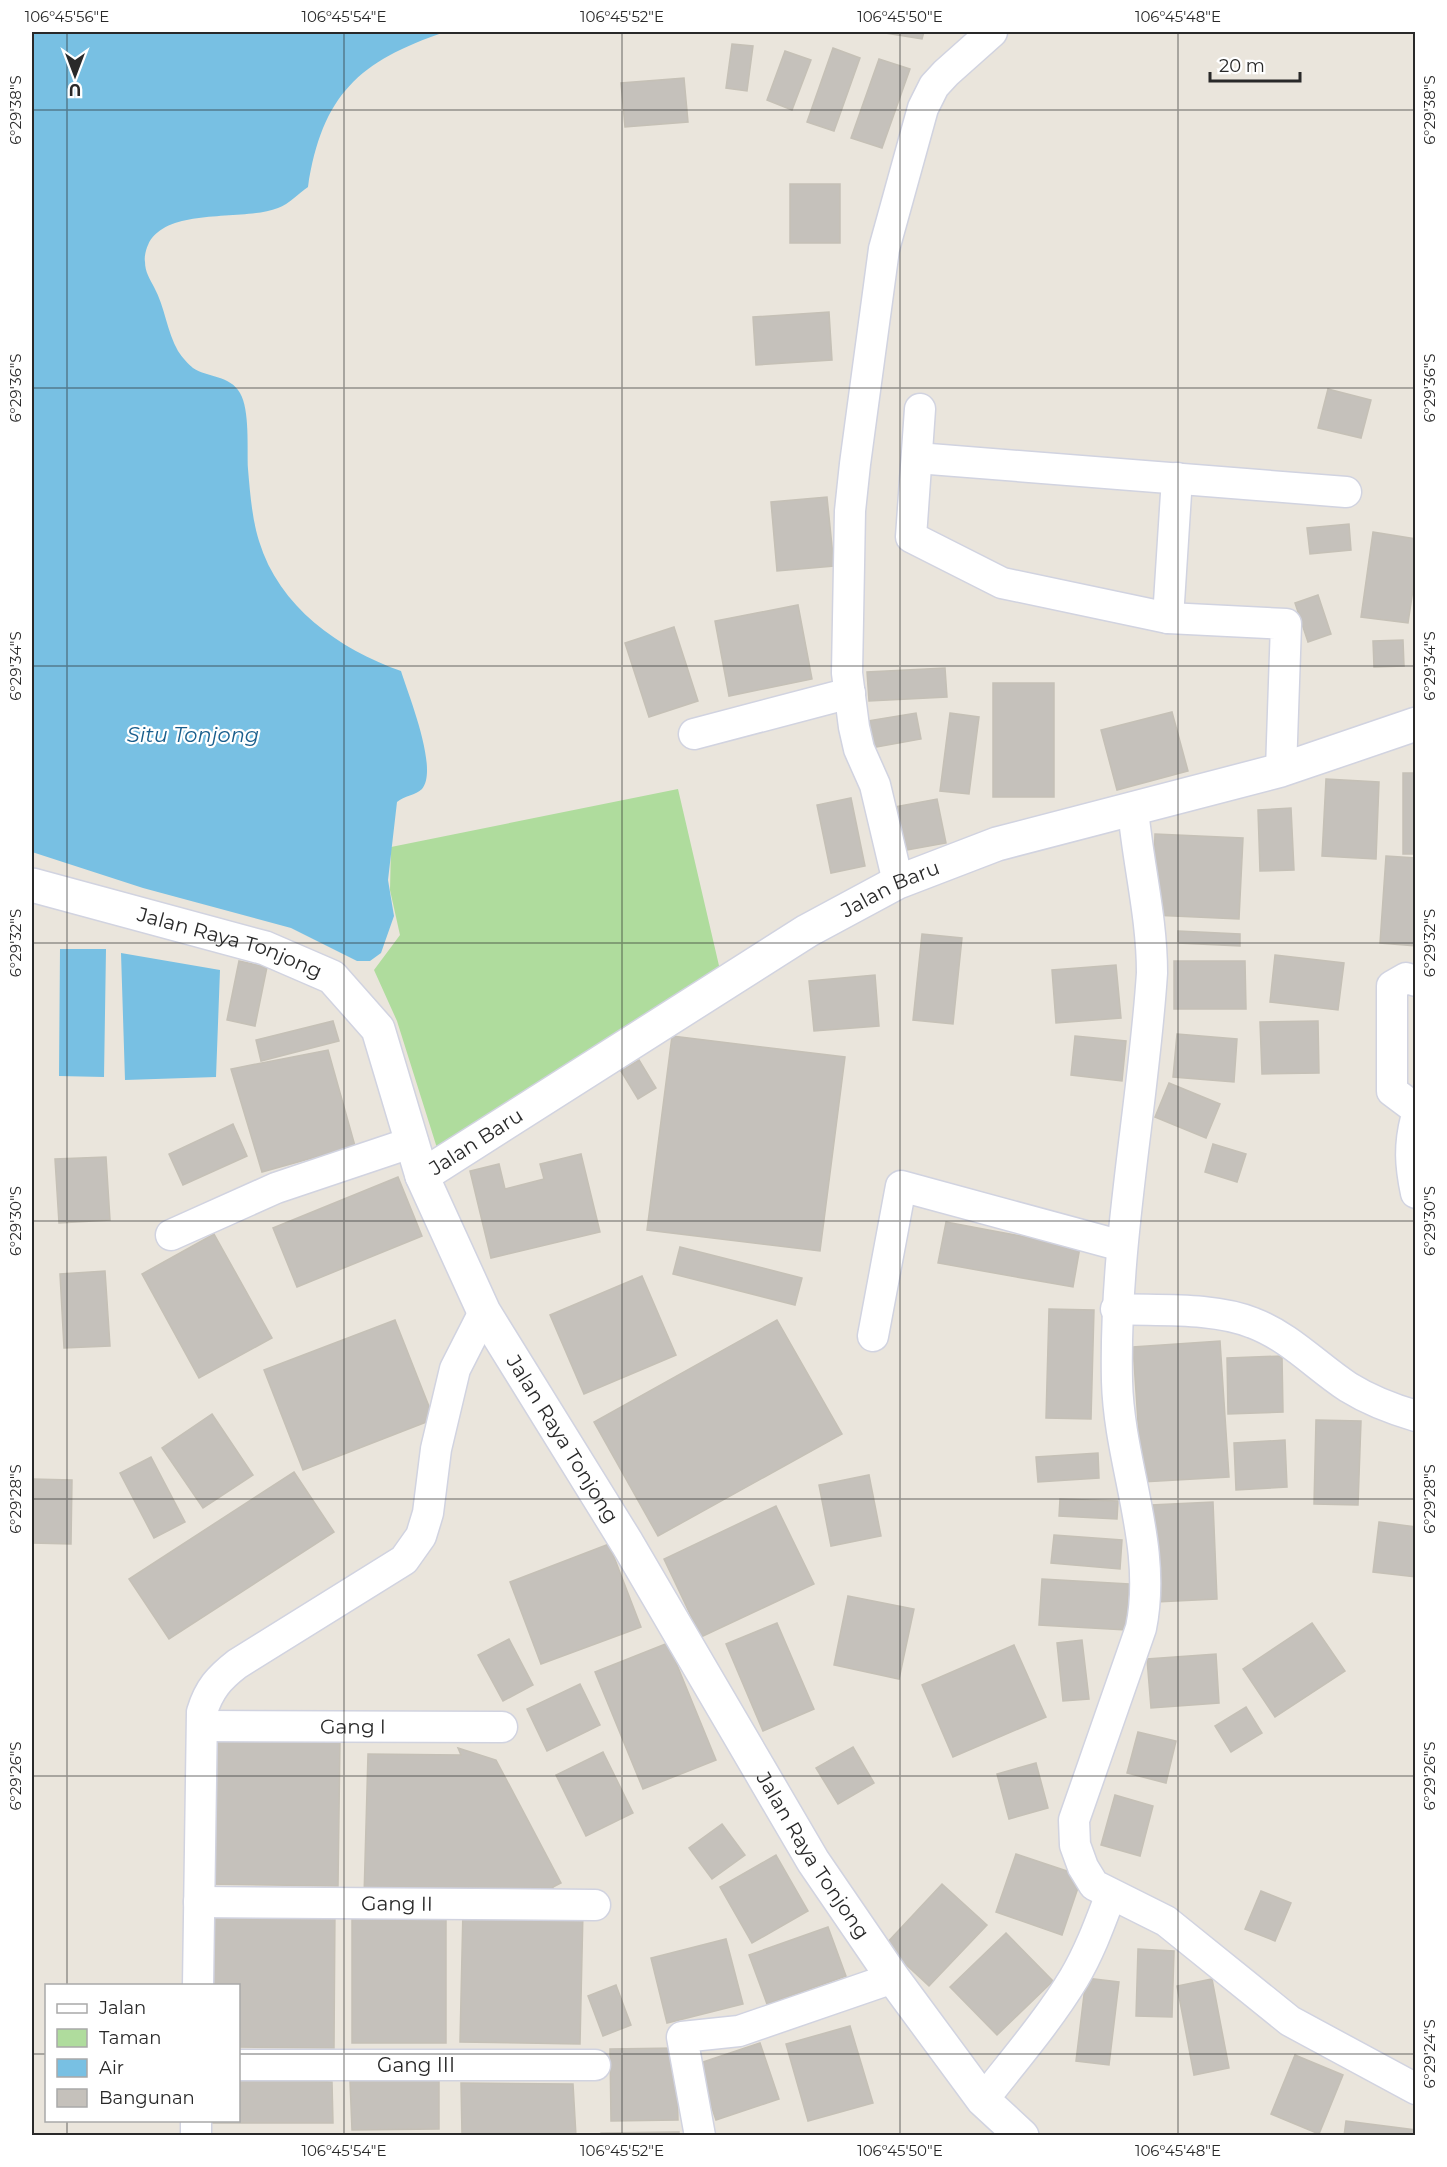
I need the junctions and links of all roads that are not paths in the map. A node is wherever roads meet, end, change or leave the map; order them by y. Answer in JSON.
{"nodes":[{"id":1,"x":992,"y":32,"type":"edge"},
{"id":2,"x":920,"y":409,"type":"dead end"},
{"id":3,"x":917,"y":458,"type":"junction"},
{"id":4,"x":1177,"y":478,"type":"junction"},
{"id":5,"x":1346,"y":492,"type":"dead end"},
{"id":6,"x":1168,"y":618,"type":"junction"},
{"id":7,"x":850,"y":693,"type":"junction"},
{"id":8,"x":1416,"y":724,"type":"edge"},
{"id":9,"x":694,"y":734,"type":"dead end"},
{"id":10,"x":1281,"y":770,"type":"junction"},
{"id":11,"x":1133,"y":809,"type":"junction"},
{"id":12,"x":898,"y":882,"type":"junction"},
{"id":13,"x":32,"y":885,"type":"edge"},
{"id":14,"x":1416,"y":981,"type":"edge"},
{"id":15,"x":1416,"y":1109,"type":"edge"},
{"id":16,"x":1416,"y":1118,"type":"edge"},
{"id":17,"x":413,"y":1142,"type":"junction"},
{"id":18,"x":422,"y":1176,"type":"junction"},
{"id":19,"x":1416,"y":1193,"type":"edge"},
{"id":20,"x":171,"y":1235,"type":"dead end"},
{"id":21,"x":1122,"y":1246,"type":"junction"},
{"id":22,"x":1116,"y":1309,"type":"junction"},
{"id":23,"x":484,"y":1312,"type":"junction"},
{"id":24,"x":873,"y":1336,"type":"dead end"},
{"id":25,"x":1416,"y":1416,"type":"edge"},
{"id":26,"x":203,"y":1726,"type":"junction"},
{"id":27,"x":502,"y":1727,"type":"dead end"},
{"id":28,"x":1111,"y":1894,"type":"junction"},
{"id":29,"x":199,"y":1902,"type":"junction"},
{"id":30,"x":595,"y":1905,"type":"dead end"},
{"id":31,"x":893,"y":1978,"type":"junction"},
{"id":32,"x":198,"y":1984,"type":"edge"},
{"id":33,"x":595,"y":2064,"type":"dead end"},
{"id":34,"x":240,"y":2065,"type":"edge"},
{"id":35,"x":1416,"y":2089,"type":"edge"},
{"id":36,"x":983,"y":2100,"type":"junction"},
{"id":37,"x":700,"y":2136,"type":"edge"},
{"id":38,"x":1022,"y":2136,"type":"edge"}],
"edges":[{"from":1,"to":7,"type":"street"},
{"from":2,"to":3,"type":"street"},
{"from":3,"to":4,"type":"street"},
{"from":3,"to":6,"type":"street"},
{"from":4,"to":5,"type":"street"},
{"from":4,"to":6,"type":"street"},
{"from":6,"to":10,"type":"street"},
{"from":7,"to":9,"type":"street"},
{"from":7,"to":12,"type":"street"},
{"from":8,"to":10,"type":"main road","name":"Jalan Baru"},
{"from":10,"to":11,"type":"main road","name":"Jalan Baru"},
{"from":11,"to":12,"type":"main road","name":"Jalan Baru"},
{"from":11,"to":21,"type":"street"},
{"from":12,"to":18,"type":"main road","name":"Jalan Baru"},
{"from":13,"to":17,"type":"main road","name":"Jalan Raya Tonjong"},
{"from":14,"to":15,"type":"street"},
{"from":16,"to":19,"type":"street"},
{"from":17,"to":18,"type":"main road","name":"Jalan Raya Tonjong"},
{"from":17,"to":20,"type":"street"},
{"from":18,"to":23,"type":"main road","name":"Jalan Raya Tonjong"},
{"from":21,"to":22,"type":"street"},
{"from":21,"to":24,"type":"street"},
{"from":22,"to":25,"type":"street"},
{"from":22,"to":28,"type":"street"},
{"from":23,"to":26,"type":"street"},
{"from":23,"to":31,"type":"main road","name":"Jalan Raya Tonjong"},
{"from":26,"to":27,"type":"street","name":"Gang I"},
{"from":26,"to":29,"type":"street"},
{"from":28,"to":35,"type":"street"},
{"from":28,"to":36,"type":"street"},
{"from":29,"to":30,"type":"street","name":"Gang II"},
{"from":29,"to":32,"type":"street"},
{"from":31,"to":36,"type":"main road","name":"Jalan Raya Tonjong"},
{"from":31,"to":37,"type":"street"},
{"from":33,"to":34,"type":"street","name":"Gang III"},
{"from":36,"to":38,"type":"main road","name":"Jalan Raya Tonjong"}]}
